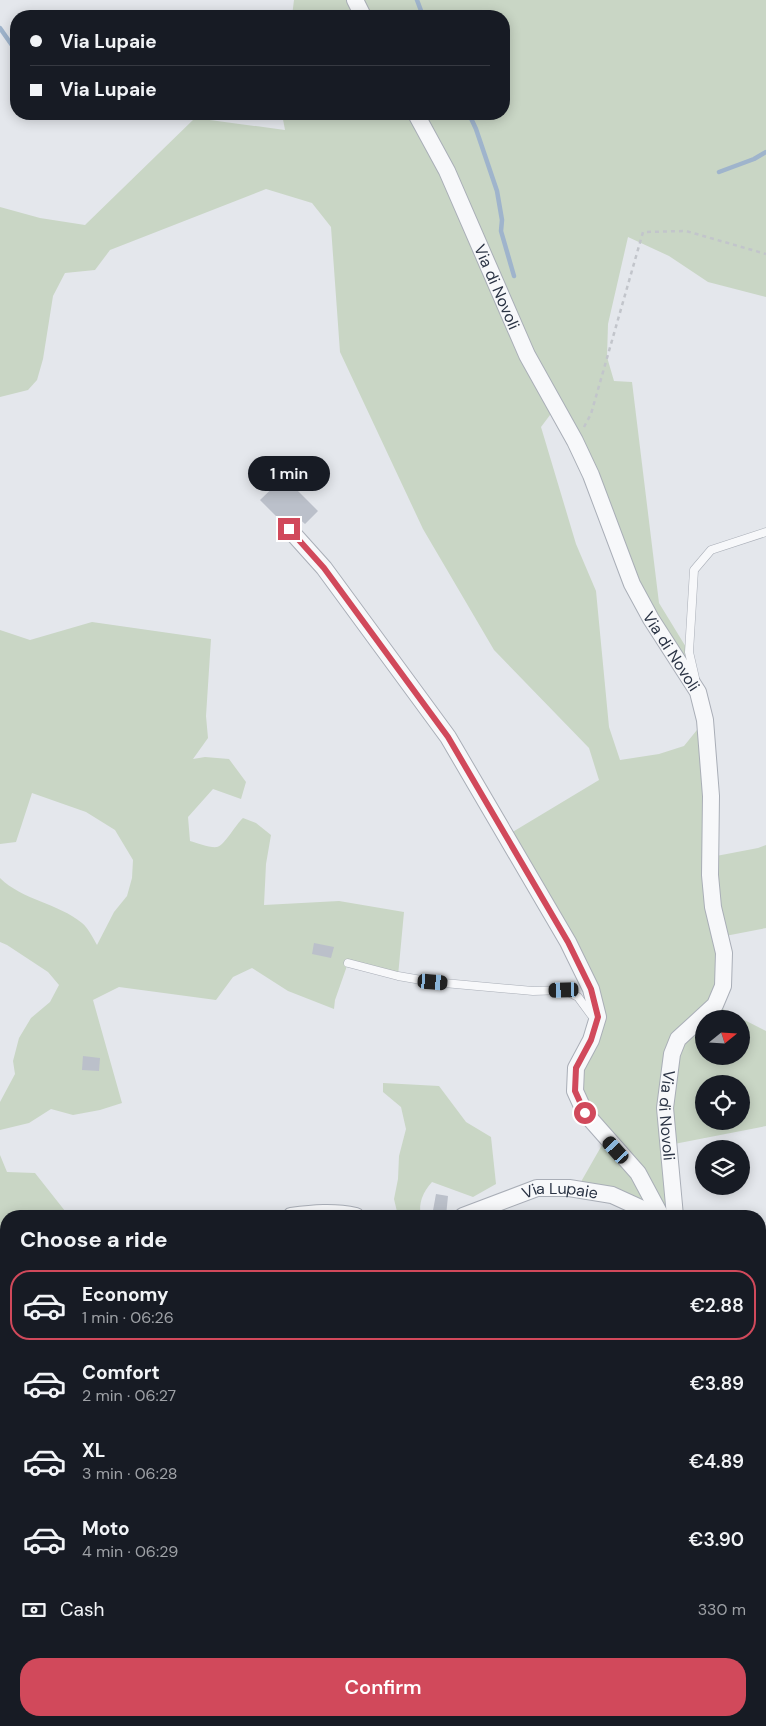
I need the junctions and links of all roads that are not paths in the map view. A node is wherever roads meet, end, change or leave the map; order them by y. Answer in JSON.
{"nodes":[{"id":1,"x":419,"y":120,"type":"edge"},
{"id":2,"x":289,"y":529,"type":"dead end"},
{"id":3,"x":766,"y":532,"type":"edge"},
{"id":4,"x":698,"y":692,"type":"junction"},
{"id":5,"x":348,"y":963,"type":"dead end"},
{"id":6,"x":596,"y":1023,"type":"junction"},
{"id":7,"x":479,"y":1210,"type":"edge"},
{"id":8,"x":646,"y":1210,"type":"edge"},
{"id":9,"x":656,"y":1210,"type":"edge"},
{"id":10,"x":674,"y":1210,"type":"edge"}],
"edges":[{"from":1,"to":4,"type":"street","name":"Via di Novoli"},
{"from":2,"to":6,"type":"street","name":"Via Lupaie"},
{"from":3,"to":4,"type":"lane"},
{"from":4,"to":10,"type":"street","name":"Via di Novoli"},
{"from":5,"to":6,"type":"lane"},
{"from":6,"to":9,"type":"street","name":"Via Lupaie"},
{"from":7,"to":8,"type":"street","name":"Via Lupaie"}]}
